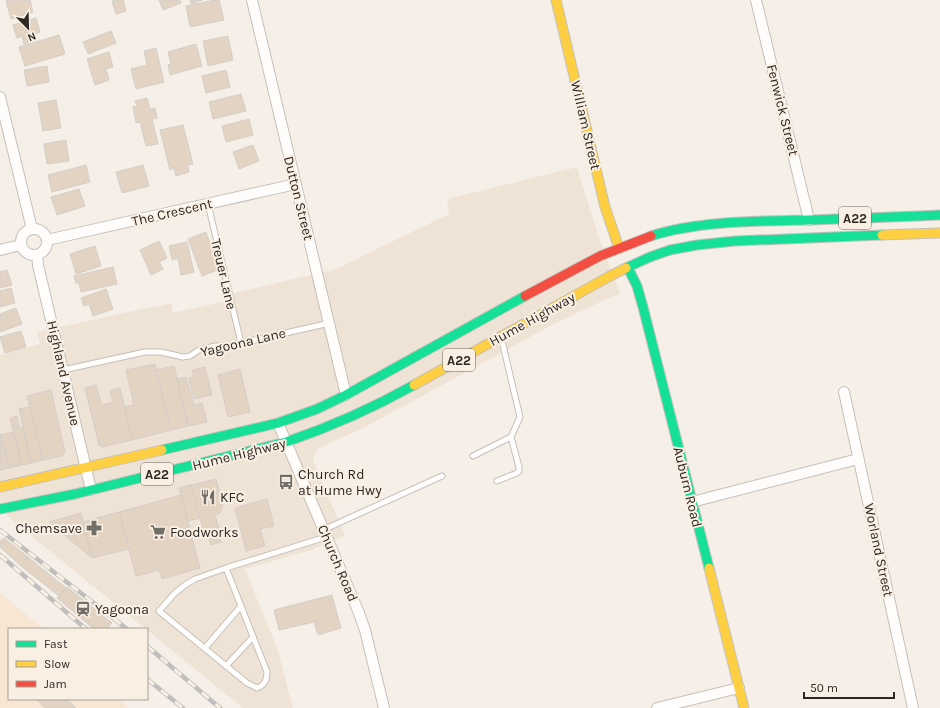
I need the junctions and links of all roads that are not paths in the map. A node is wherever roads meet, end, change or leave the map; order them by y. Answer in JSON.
{"nodes":[{"id":1,"x":252,"y":0,"type":"edge"},
{"id":2,"x":556,"y":0,"type":"edge"},
{"id":3,"x":756,"y":0,"type":"edge"},
{"id":4,"x":0,"y":97,"type":"edge"},
{"id":5,"x":296,"y":184,"type":"junction"},
{"id":6,"x":208,"y":204,"type":"junction"},
{"id":7,"x":940,"y":214,"type":"edge"},
{"id":8,"x":809,"y":220,"type":"junction"},
{"id":9,"x":32,"y":229,"type":"junction"},
{"id":10,"x":940,"y":233,"type":"edge"},
{"id":11,"x":47,"y":240,"type":"junction"},
{"id":12,"x":21,"y":245,"type":"junction"},
{"id":13,"x":0,"y":250,"type":"edge"},
{"id":14,"x":37,"y":255,"type":"junction"},
{"id":15,"x":623,"y":258,"type":"junction"},
{"id":16,"x":330,"y":323,"type":"junction"},
{"id":17,"x":501,"y":336,"type":"junction"},
{"id":18,"x":241,"y":343,"type":"junction"},
{"id":19,"x":63,"y":370,"type":"junction"},
{"id":20,"x":844,"y":392,"type":"dead end"},
{"id":21,"x":346,"y":395,"type":"junction"},
{"id":22,"x":278,"y":423,"type":"junction"},
{"id":23,"x":511,"y":437,"type":"junction"},
{"id":24,"x":286,"y":442,"type":"junction"},
{"id":25,"x":472,"y":456,"type":"dead end"},
{"id":26,"x":858,"y":459,"type":"junction"},
{"id":27,"x":86,"y":466,"type":"junction"},
{"id":28,"x":442,"y":476,"type":"dead end"},
{"id":29,"x":497,"y":481,"type":"dead end"},
{"id":30,"x":0,"y":487,"type":"edge"},
{"id":31,"x":91,"y":490,"type":"junction"},
{"id":32,"x":692,"y":502,"type":"junction"},
{"id":33,"x":0,"y":509,"type":"edge"},
{"id":34,"x":325,"y":533,"type":"junction"},
{"id":35,"x":226,"y":568,"type":"junction"},
{"id":36,"x":241,"y":606,"type":"junction"},
{"id":37,"x":253,"y":636,"type":"junction"},
{"id":38,"x":205,"y":648,"type":"junction"},
{"id":39,"x":226,"y":666,"type":"junction"},
{"id":40,"x":739,"y":688,"type":"junction"},
{"id":41,"x":384,"y":708,"type":"edge"},
{"id":42,"x":657,"y":708,"type":"edge"},
{"id":43,"x":744,"y":708,"type":"edge"},
{"id":44,"x":913,"y":708,"type":"edge"}],
"edges":[{"from":1,"to":5,"type":"street","name":"Dutton Street"},
{"from":2,"to":15,"type":"main road","name":"William Street"},
{"from":3,"to":8,"type":"street","name":"Fenwick Street"},
{"from":4,"to":9,"type":"street"},
{"from":5,"to":6,"type":"street","name":"The Crescent"},
{"from":5,"to":16,"type":"street","name":"Dutton Street"},
{"from":6,"to":11,"type":"street","name":"The Crescent"},
{"from":6,"to":18,"type":"lane","name":"Treuer Lane"},
{"from":7,"to":8,"type":"main road","name":"Hume Highway","number":"A22"},
{"from":8,"to":15,"type":"main road","name":"Hume Highway","number":"A22"},
{"from":9,"to":11,"type":"street"},
{"from":9,"to":12,"type":"street"},
{"from":10,"to":15,"type":"main road","name":"Hume Highway","number":"A22"},
{"from":11,"to":14,"type":"street"},
{"from":12,"to":13,"type":"street"},
{"from":12,"to":14,"type":"street"},
{"from":14,"to":19,"type":"street","name":"Highland Avenue"},
{"from":15,"to":17,"type":"main road","name":"Hume Highway","number":"A22"},
{"from":15,"to":21,"type":"main road","name":"Hume Highway","number":"A22"},
{"from":15,"to":32,"type":"main road","name":"Auburn Road"},
{"from":16,"to":18,"type":"lane","name":"Yagoona Lane"},
{"from":16,"to":21,"type":"street","name":"Dutton Street"},
{"from":17,"to":23,"type":"lane"},
{"from":17,"to":24,"type":"main road","name":"Hume Highway","number":"A22"},
{"from":18,"to":19,"type":"lane","name":"Yagoona Lane"},
{"from":19,"to":27,"type":"street","name":"Highland Avenue"},
{"from":20,"to":26,"type":"street","name":"Worland Street"},
{"from":21,"to":22,"type":"main road","name":"Hume Highway","number":"A22"},
{"from":22,"to":24,"type":"street","name":"Church Road"},
{"from":22,"to":27,"type":"main road","name":"Hume Highway","number":"A22"},
{"from":23,"to":25,"type":"lane"},
{"from":23,"to":29,"type":"lane"},
{"from":24,"to":31,"type":"main road","name":"Hume Highway","number":"A22"},
{"from":24,"to":34,"type":"street","name":"Church Road"},
{"from":26,"to":32,"type":"street"},
{"from":26,"to":44,"type":"street","name":"Worland Street"},
{"from":27,"to":30,"type":"main road","name":"Hume Highway","number":"A22"},
{"from":27,"to":31,"type":"street","name":"Highland Avenue"},
{"from":28,"to":34,"type":"lane"},
{"from":31,"to":33,"type":"main road","name":"Hume Highway","number":"A22"},
{"from":32,"to":40,"type":"main road","name":"Auburn Road"},
{"from":34,"to":35,"type":"lane"},
{"from":34,"to":41,"type":"street","name":"Church Road"},
{"from":35,"to":36,"type":"lane"},
{"from":35,"to":38,"type":"lane"},
{"from":36,"to":37,"type":"lane"},
{"from":36,"to":38,"type":"lane"},
{"from":37,"to":39,"type":"lane"},
{"from":37,"to":39,"type":"lane"},
{"from":38,"to":39,"type":"lane"},
{"from":40,"to":42,"type":"street"},
{"from":40,"to":43,"type":"main road","name":"Auburn Road"}]}
